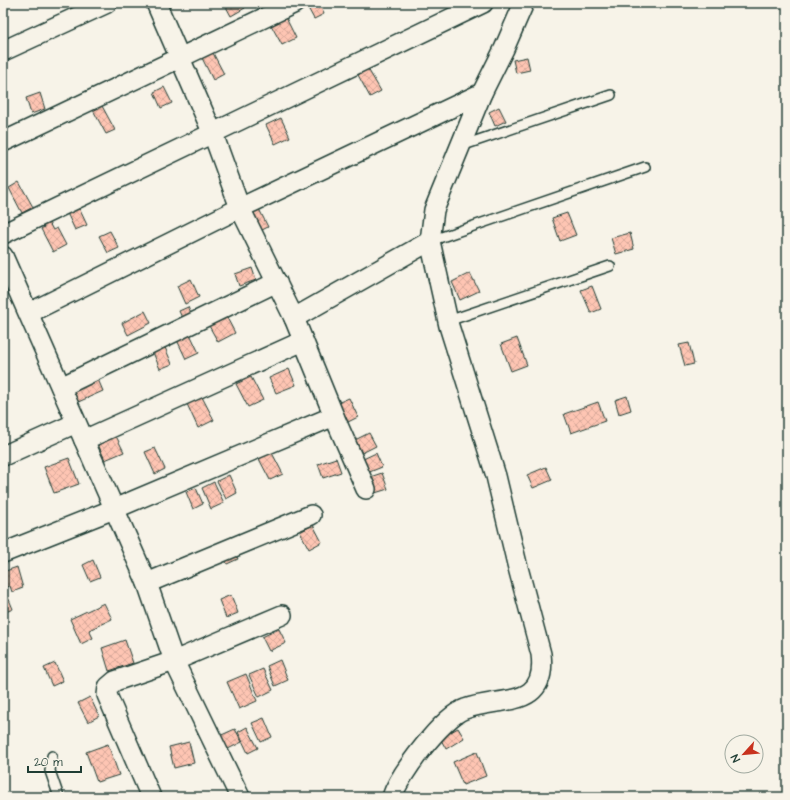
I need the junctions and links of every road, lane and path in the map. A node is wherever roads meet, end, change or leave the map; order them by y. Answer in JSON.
{"nodes":[{"id":1,"x":107,"y":3,"type":"edge"},
{"id":2,"x":156,"y":3,"type":"edge"},
{"id":3,"x":295,"y":3,"type":"edge"},
{"id":4,"x":483,"y":3,"type":"edge"},
{"id":5,"x":524,"y":3,"type":"edge"},
{"id":6,"x":3,"y":51,"type":"edge"},
{"id":7,"x":180,"y":58,"type":"junction"},
{"id":8,"x":482,"y":93,"type":"junction"},
{"id":9,"x":611,"y":95,"type":"dead end"},
{"id":10,"x":213,"y":134,"type":"junction"},
{"id":11,"x":3,"y":142,"type":"edge"},
{"id":12,"x":461,"y":146,"type":"junction"},
{"id":13,"x":644,"y":168,"type":"dead end"},
{"id":14,"x":240,"y":208,"type":"junction"},
{"id":15,"x":3,"y":234,"type":"edge"},
{"id":16,"x":430,"y":241,"type":"junction"},
{"id":17,"x":3,"y":256,"type":"edge"},
{"id":18,"x":610,"y":266,"type":"dead end"},
{"id":19,"x":277,"y":282,"type":"junction"},
{"id":20,"x":29,"y":313,"type":"junction"},
{"id":21,"x":294,"y":318,"type":"junction"},
{"id":22,"x":448,"y":320,"type":"junction"},
{"id":23,"x":303,"y":341,"type":"junction"},
{"id":24,"x":62,"y":387,"type":"junction"},
{"id":25,"x":334,"y":416,"type":"junction"},
{"id":26,"x":76,"y":423,"type":"junction"},
{"id":27,"x":84,"y":440,"type":"junction"},
{"id":28,"x":3,"y":456,"type":"edge"},
{"id":29,"x":366,"y":488,"type":"dead end"},
{"id":30,"x":114,"y":509,"type":"junction"},
{"id":31,"x":311,"y":515,"type":"dead end"},
{"id":32,"x":3,"y":553,"type":"edge"},
{"id":33,"x":147,"y":583,"type":"junction"},
{"id":34,"x":282,"y":615,"type":"dead end"},
{"id":35,"x":174,"y":661,"type":"junction"},
{"id":36,"x":52,"y":756,"type":"dead end"},
{"id":37,"x":59,"y":797,"type":"edge"},
{"id":38,"x":151,"y":797,"type":"edge"},
{"id":39,"x":240,"y":797,"type":"edge"},
{"id":40,"x":392,"y":797,"type":"edge"}],
"edges":[{"from":1,"to":6,"type":"street"},
{"from":2,"to":7,"type":"street"},
{"from":3,"to":7,"type":"street"},
{"from":4,"to":10,"type":"street"},
{"from":5,"to":8,"type":"street"},
{"from":7,"to":10,"type":"street"},
{"from":7,"to":11,"type":"street"},
{"from":8,"to":12,"type":"street"},
{"from":8,"to":14,"type":"street"},
{"from":9,"to":12,"type":"lane"},
{"from":10,"to":14,"type":"street"},
{"from":10,"to":15,"type":"street"},
{"from":12,"to":16,"type":"street"},
{"from":13,"to":16,"type":"lane"},
{"from":14,"to":19,"type":"street"},
{"from":14,"to":20,"type":"street"},
{"from":16,"to":21,"type":"street"},
{"from":16,"to":22,"type":"street"},
{"from":17,"to":20,"type":"street"},
{"from":18,"to":22,"type":"lane"},
{"from":19,"to":21,"type":"street"},
{"from":19,"to":24,"type":"street"},
{"from":20,"to":24,"type":"street"},
{"from":21,"to":23,"type":"street"},
{"from":22,"to":40,"type":"street"},
{"from":23,"to":25,"type":"street"},
{"from":23,"to":27,"type":"street"},
{"from":24,"to":26,"type":"street"},
{"from":25,"to":29,"type":"street"},
{"from":25,"to":30,"type":"street"},
{"from":26,"to":27,"type":"street"},
{"from":26,"to":28,"type":"street"},
{"from":27,"to":30,"type":"street"},
{"from":30,"to":32,"type":"street"},
{"from":30,"to":33,"type":"street"},
{"from":31,"to":33,"type":"street"},
{"from":33,"to":35,"type":"street"},
{"from":34,"to":35,"type":"street"},
{"from":35,"to":38,"type":"street"},
{"from":35,"to":39,"type":"street"},
{"from":36,"to":37,"type":"lane"}]}
